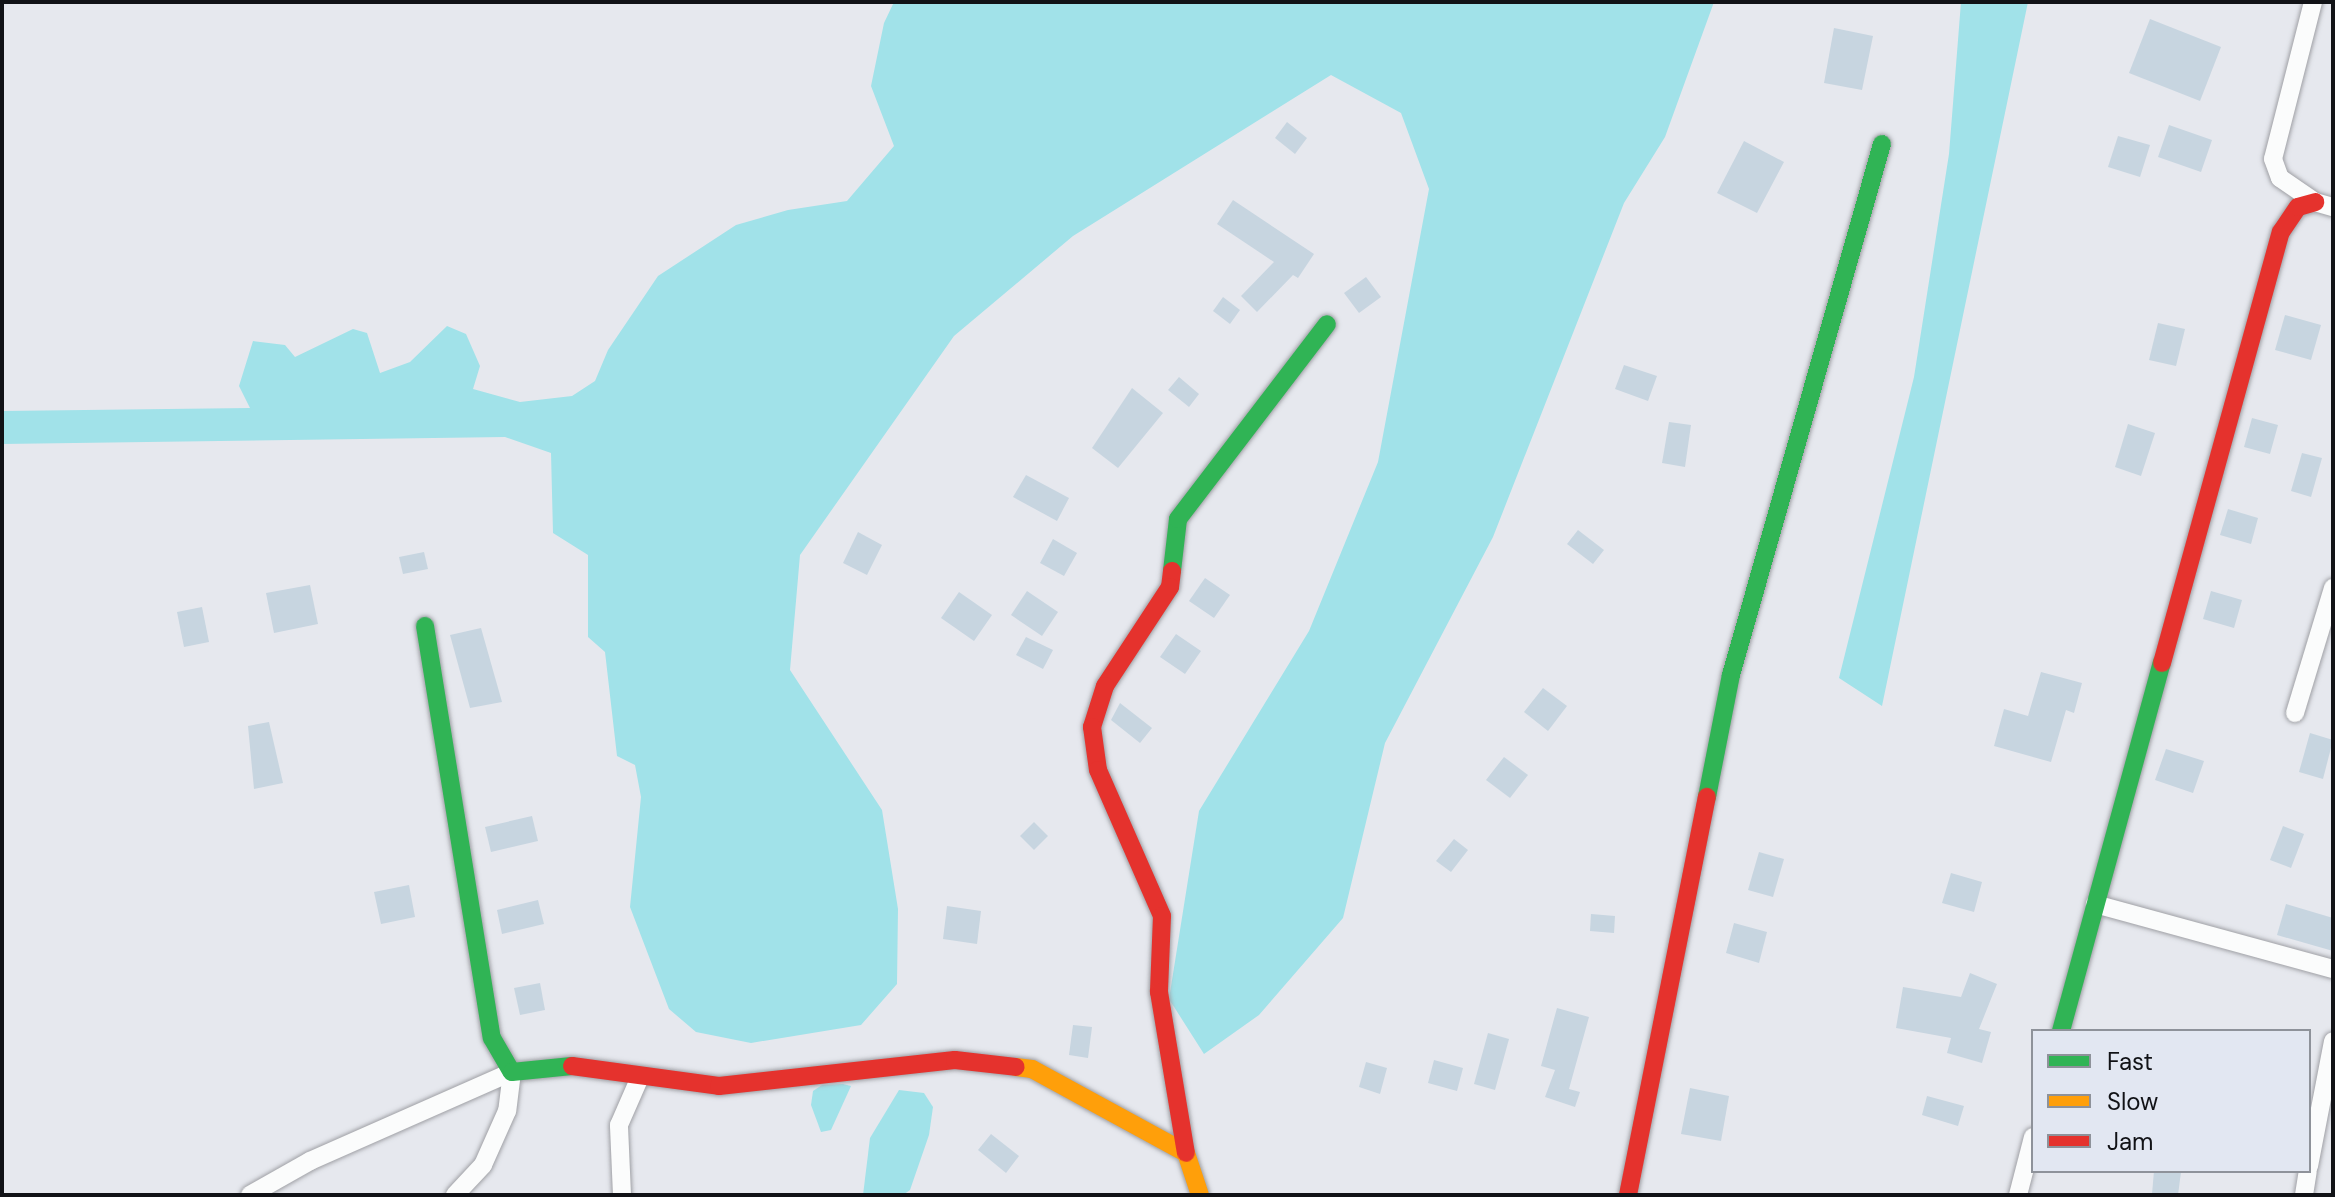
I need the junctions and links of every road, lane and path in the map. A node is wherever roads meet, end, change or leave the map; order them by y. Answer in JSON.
{"nodes":[{"id":1,"x":2313,"y":2,"type":"edge"},
{"id":2,"x":1882,"y":144,"type":"dead end"},
{"id":3,"x":2324,"y":205,"type":"edge"},
{"id":4,"x":1327,"y":324,"type":"dead end"},
{"id":5,"x":2333,"y":588,"type":"edge"},
{"id":6,"x":425,"y":626,"type":"dead end"},
{"id":7,"x":2295,"y":713,"type":"dead end"},
{"id":8,"x":2095,"y":904,"type":"junction"},
{"id":9,"x":2333,"y":969,"type":"edge"},
{"id":10,"x":2062,"y":1029,"type":"edge"},
{"id":11,"x":2333,"y":1041,"type":"edge"},
{"id":12,"x":512,"y":1072,"type":"junction"},
{"id":13,"x":640,"y":1077,"type":"junction"},
{"id":14,"x":2031,"y":1145,"type":"edge"},
{"id":15,"x":1186,"y":1153,"type":"junction"},
{"id":16,"x":2311,"y":1158,"type":"edge"},
{"id":17,"x":2308,"y":1173,"type":"edge"},
{"id":18,"x":250,"y":1195,"type":"edge"},
{"id":19,"x":455,"y":1195,"type":"edge"},
{"id":20,"x":622,"y":1195,"type":"edge"},
{"id":21,"x":1200,"y":1195,"type":"edge"},
{"id":22,"x":1628,"y":1195,"type":"edge"},
{"id":23,"x":2018,"y":1195,"type":"edge"},
{"id":24,"x":2304,"y":1195,"type":"edge"}],
"edges":[{"from":1,"to":3,"type":"street"},
{"from":2,"to":22,"type":"street"},
{"from":3,"to":8,"type":"street"},
{"from":4,"to":15,"type":"street"},
{"from":5,"to":7,"type":"street"},
{"from":6,"to":12,"type":"street"},
{"from":8,"to":9,"type":"street"},
{"from":8,"to":10,"type":"street"},
{"from":11,"to":16,"type":"street"},
{"from":12,"to":13,"type":"street"},
{"from":12,"to":18,"type":"street"},
{"from":12,"to":19,"type":"street"},
{"from":13,"to":15,"type":"street"},
{"from":13,"to":20,"type":"street"},
{"from":14,"to":23,"type":"street"},
{"from":15,"to":21,"type":"street"},
{"from":17,"to":24,"type":"street"}]}
